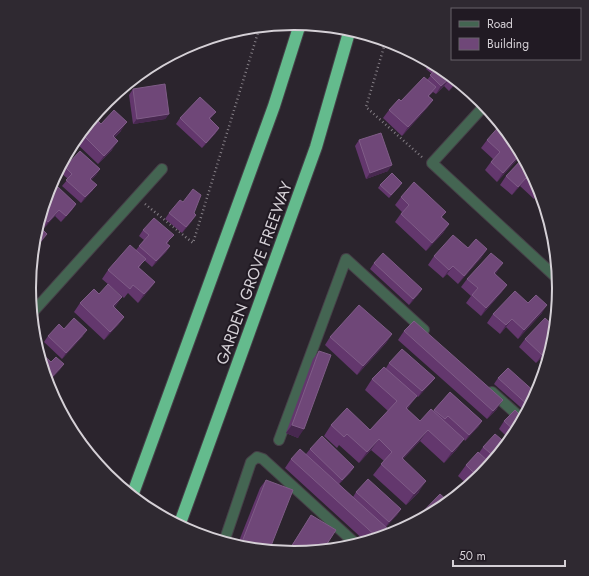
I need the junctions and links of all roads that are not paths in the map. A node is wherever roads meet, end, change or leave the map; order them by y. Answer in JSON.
{"nodes":[{"id":1,"x":298,"y":30,"type":"edge"},
{"id":2,"x":348,"y":36,"type":"edge"},
{"id":3,"x":481,"y":110,"type":"edge"},
{"id":4,"x":162,"y":170,"type":"dead end"},
{"id":5,"x":552,"y":273,"type":"edge"},
{"id":6,"x":37,"y":307,"type":"edge"},
{"id":7,"x":428,"y":334,"type":"edge"},
{"id":8,"x":487,"y":388,"type":"edge"},
{"id":9,"x":519,"y":416,"type":"edge"},
{"id":10,"x":280,"y":440,"type":"dead end"},
{"id":11,"x":134,"y":490,"type":"edge"},
{"id":12,"x":193,"y":490,"type":"junction"},
{"id":13,"x":182,"y":520,"type":"edge"},
{"id":14,"x":185,"y":521,"type":"edge"},
{"id":15,"x":226,"y":536,"type":"edge"},
{"id":16,"x":351,"y":540,"type":"edge"}],
"edges":[{"from":1,"to":11,"type":"highway"},
{"from":2,"to":12,"type":"highway","name":"GARDEN GROVE FREEWAY"},
{"from":3,"to":5,"type":"street"},
{"from":4,"to":6,"type":"street"},
{"from":7,"to":10,"type":"street"},
{"from":8,"to":9,"type":"street"},
{"from":12,"to":13,"type":"highway","name":"GARDEN GROVE FREEWAY"},
{"from":12,"to":14,"type":"highway"},
{"from":15,"to":16,"type":"street"}]}
